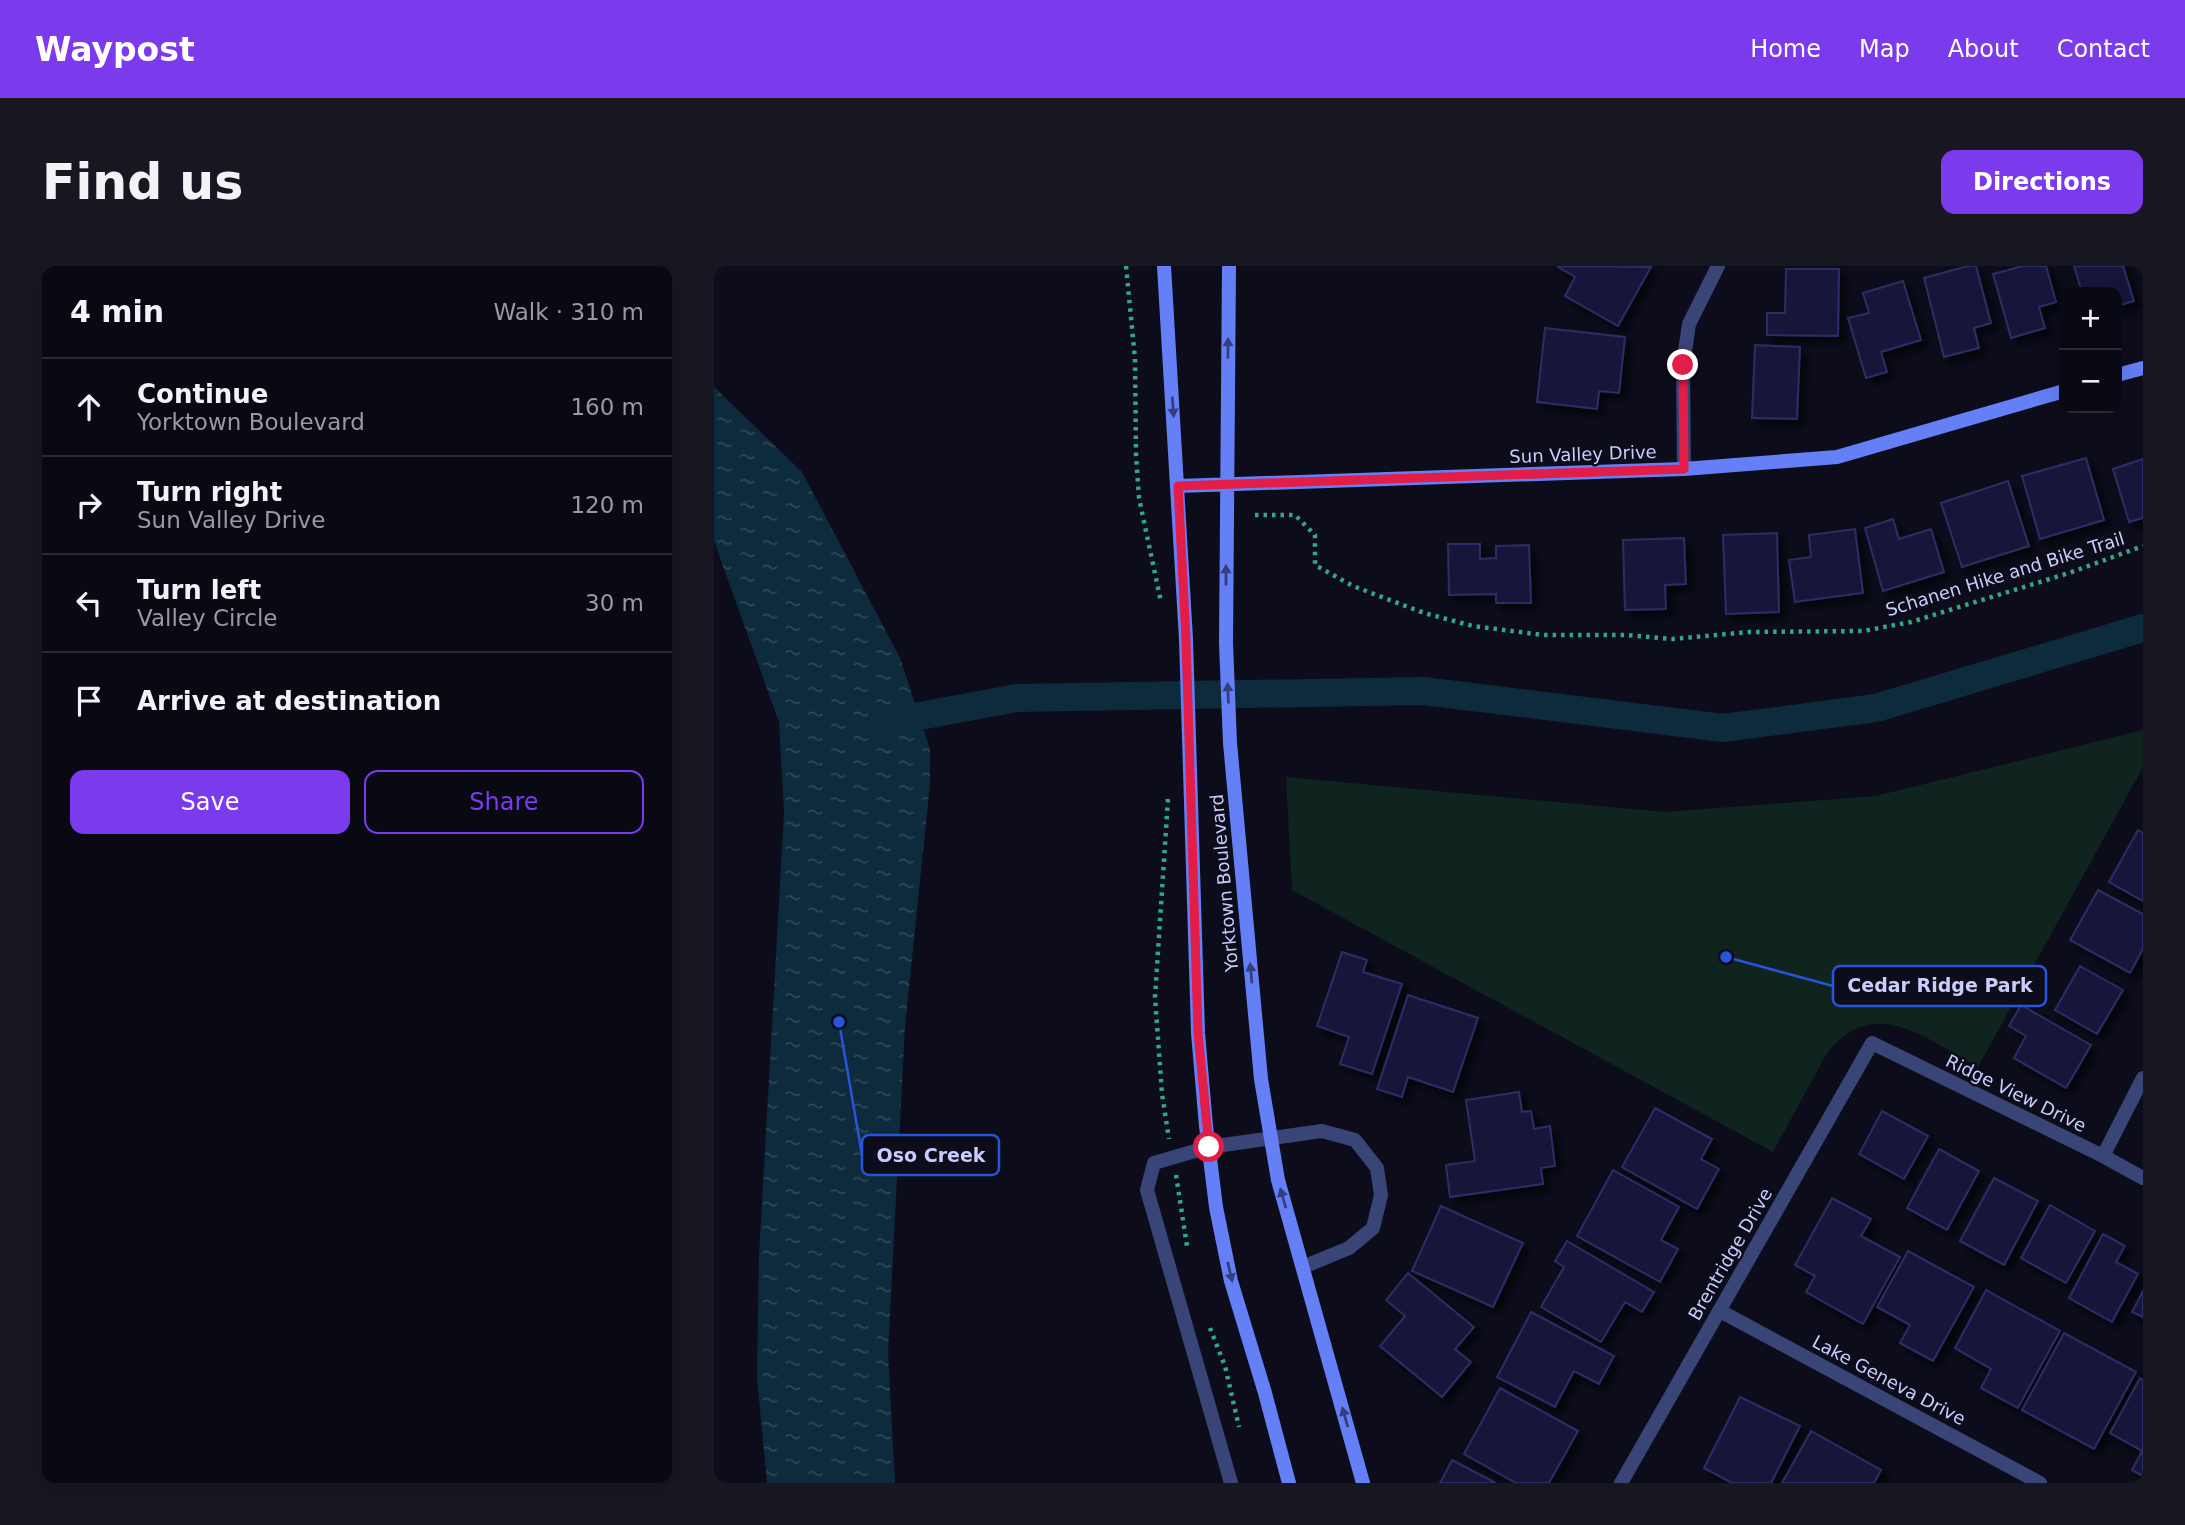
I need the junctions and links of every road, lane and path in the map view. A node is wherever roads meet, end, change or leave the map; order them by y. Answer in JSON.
{"nodes":[{"id":1,"x":1126,"y":266,"type":"edge"},
{"id":2,"x":1164,"y":266,"type":"edge"},
{"id":3,"x":1229,"y":266,"type":"edge"},
{"id":4,"x":1718,"y":266,"type":"edge"},
{"id":5,"x":2143,"y":368,"type":"edge"},
{"id":6,"x":2122,"y":374,"type":"edge"},
{"id":7,"x":2059,"y":392,"type":"edge"},
{"id":8,"x":1684,"y":469,"type":"junction"},
{"id":9,"x":1226,"y":484,"type":"junction"},
{"id":10,"x":1178,"y":486,"type":"junction"},
{"id":11,"x":1255,"y":515,"type":"dead end"},
{"id":12,"x":2143,"y":546,"type":"edge"},
{"id":13,"x":1162,"y":603,"type":"dead end"},
{"id":14,"x":1872,"y":1043,"type":"joint"},
{"id":15,"x":2143,"y":1078,"type":"edge"},
{"id":16,"x":1271,"y":1139,"type":"junction"},
{"id":17,"x":1209,"y":1147,"type":"junction"},
{"id":18,"x":2103,"y":1156,"type":"junction"},
{"id":19,"x":2143,"y":1178,"type":"edge"},
{"id":20,"x":1303,"y":1267,"type":"junction"},
{"id":21,"x":1720,"y":1311,"type":"junction"},
{"id":22,"x":1231,"y":1483,"type":"edge"},
{"id":23,"x":1289,"y":1483,"type":"edge"},
{"id":24,"x":1363,"y":1483,"type":"edge"},
{"id":25,"x":1621,"y":1483,"type":"edge"},
{"id":26,"x":2039,"y":1483,"type":"edge"}],
"edges":[{"from":1,"to":13,"type":"path"},
{"from":2,"to":10,"type":"main road","name":"Yorktown Boulevard","one_way":true},
{"from":9,"to":3,"type":"main road","name":"Yorktown Boulevard","one_way":true},
{"from":4,"to":8,"type":"street"},
{"from":5,"to":6,"type":"main road"},
{"from":7,"to":8,"type":"main road","name":"Sun Valley Drive"},
{"from":8,"to":9,"type":"main road","name":"Sun Valley Drive"},
{"from":9,"to":10,"type":"main road","name":"Sun Valley Drive"},
{"from":16,"to":9,"type":"main road","name":"Yorktown Boulevard","one_way":true},
{"from":10,"to":17,"type":"main road","name":"Yorktown Boulevard"},
{"from":11,"to":12,"type":"path","name":"Schanen Hike and Bike Trail"},
{"from":14,"to":18,"type":"street","name":"Ridge View Drive"},
{"from":14,"to":21,"type":"street","name":"Brentridge Drive"},
{"from":15,"to":18,"type":"street"},
{"from":16,"to":17,"type":"street"},
{"from":20,"to":16,"type":"main road","name":"Yorktown Boulevard","one_way":true},
{"from":16,"to":20,"type":"street"},
{"from":17,"to":22,"type":"street"},
{"from":17,"to":23,"type":"main road","name":"Yorktown Boulevard","one_way":true},
{"from":18,"to":19,"type":"street","name":"Ridge View Drive"},
{"from":24,"to":20,"type":"main road","name":"Yorktown Boulevard","one_way":true},
{"from":21,"to":25,"type":"street","name":"Brentridge Drive"},
{"from":21,"to":26,"type":"street","name":"Lake Geneva Drive"}]}
